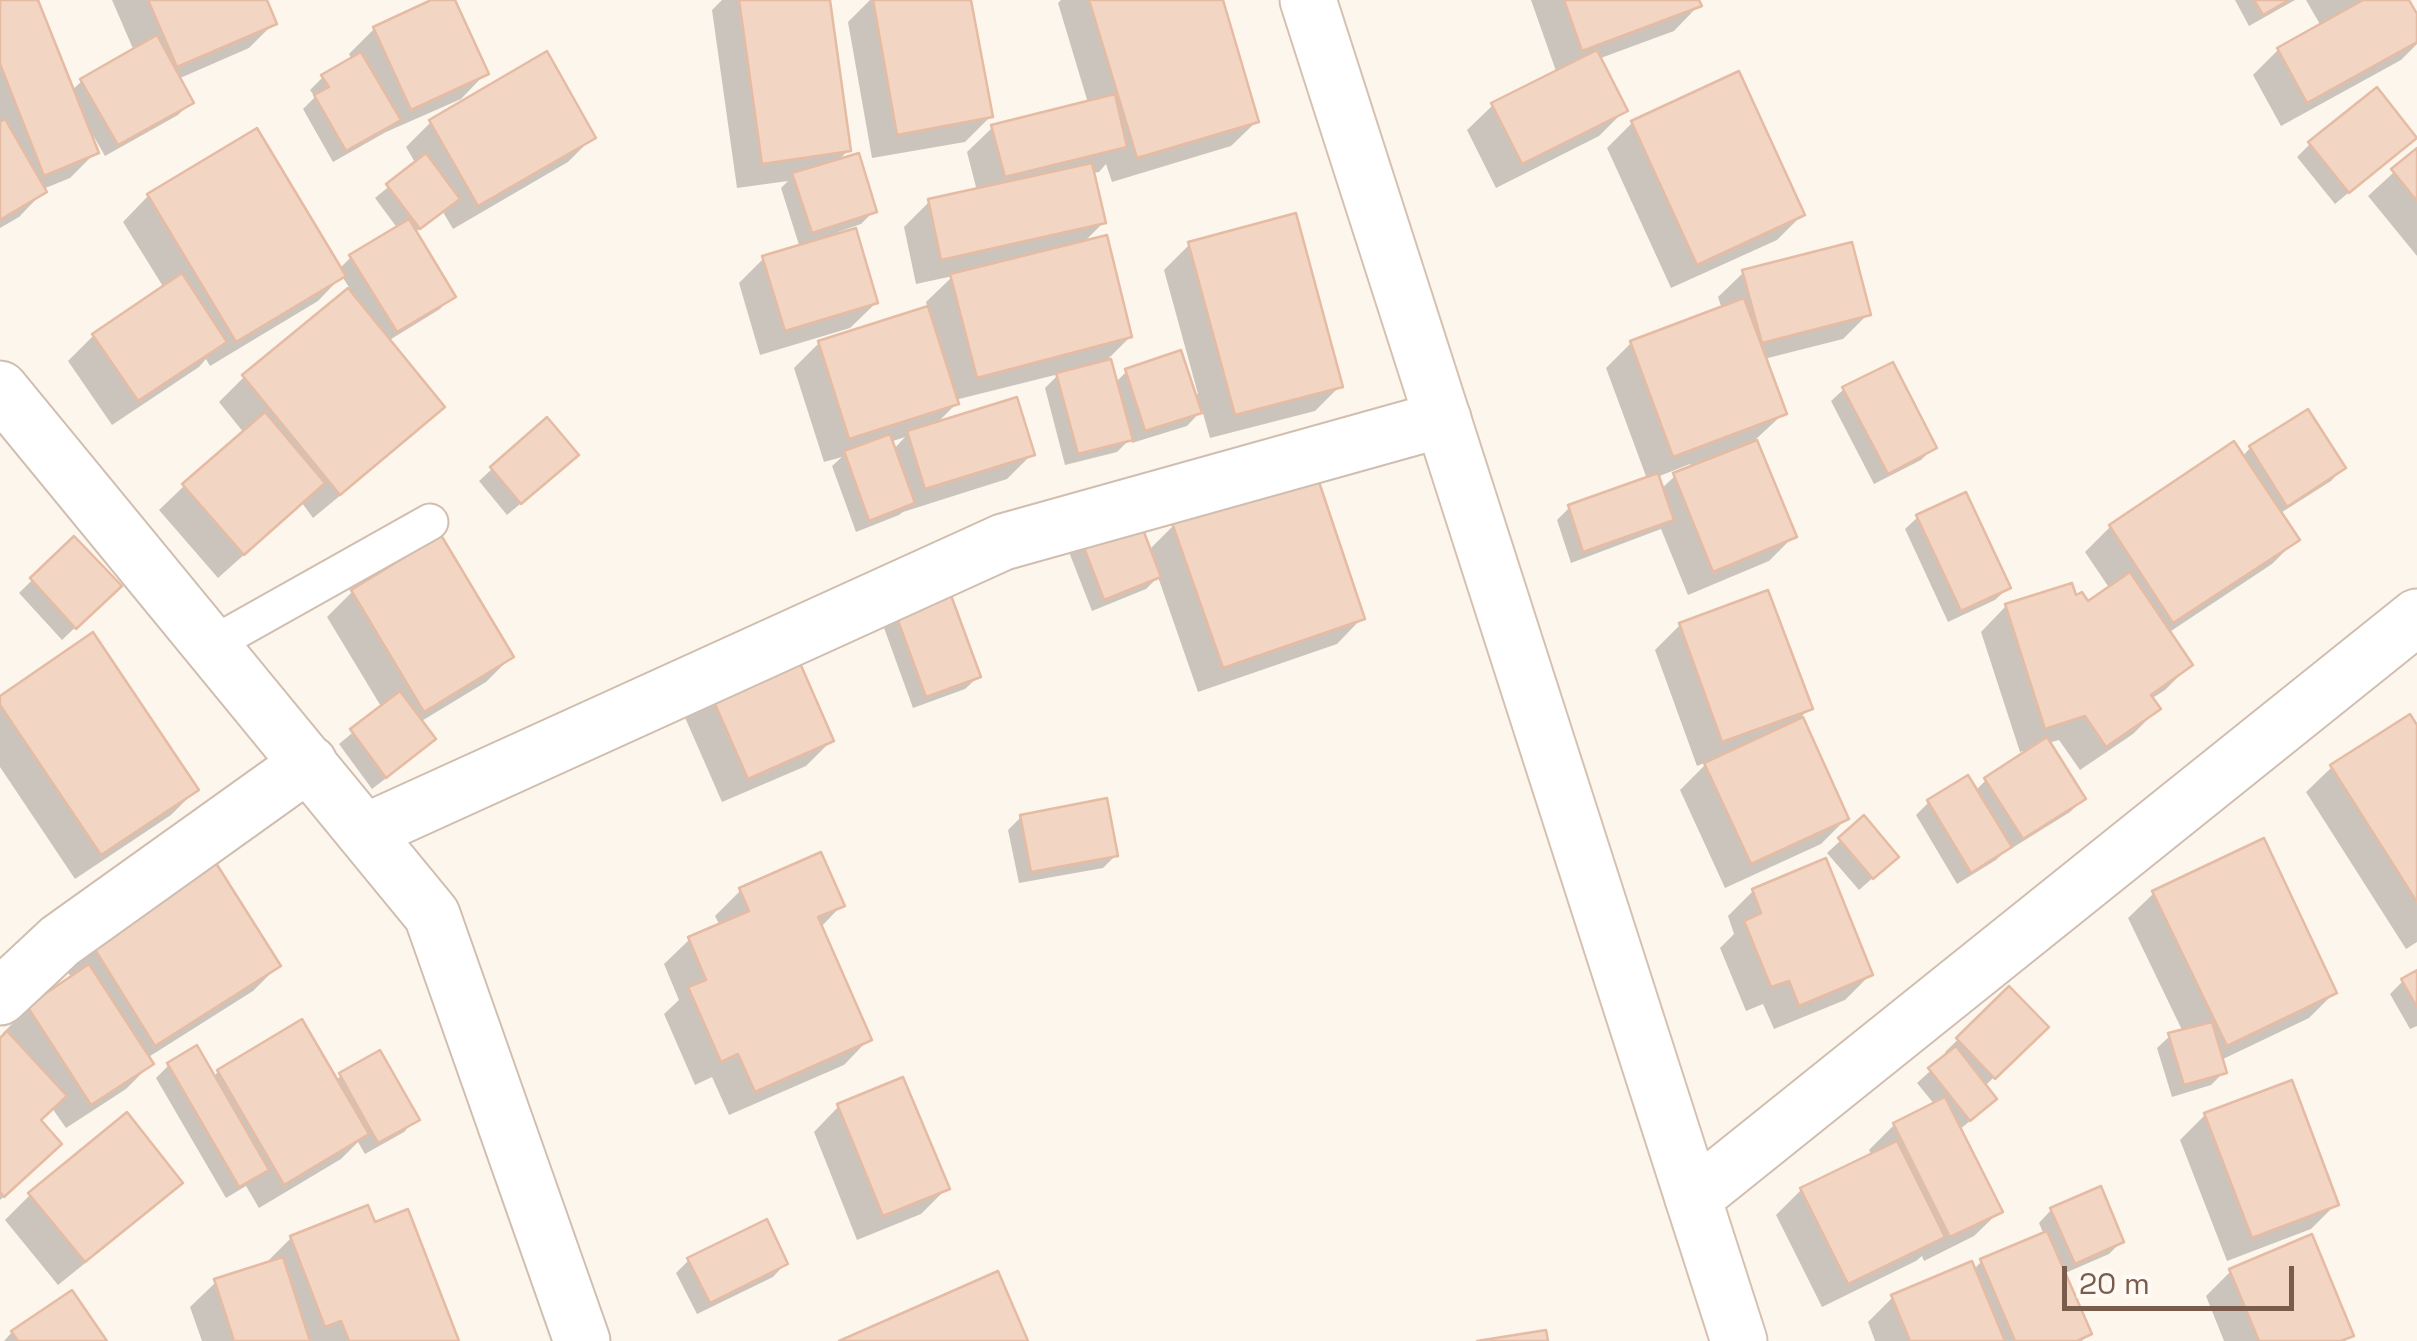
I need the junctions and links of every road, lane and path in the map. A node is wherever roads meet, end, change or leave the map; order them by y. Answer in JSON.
{"nodes":[{"id":1,"x":1308,"y":0,"type":"edge"},
{"id":2,"x":0,"y":389,"type":"edge"},
{"id":3,"x":1443,"y":419,"type":"junction"},
{"id":4,"x":430,"y":522,"type":"dead end"},
{"id":5,"x":2417,"y":616,"type":"edge"},
{"id":6,"x":211,"y":645,"type":"junction"},
{"id":7,"x":308,"y":763,"type":"junction"},
{"id":8,"x":365,"y":832,"type":"junction"},
{"id":9,"x":0,"y":996,"type":"edge"},
{"id":10,"x":1693,"y":1198,"type":"junction"},
{"id":11,"x":582,"y":1341,"type":"edge"},
{"id":12,"x":1739,"y":1341,"type":"edge"}],
"edges":[{"from":1,"to":3,"type":"street"},
{"from":2,"to":6,"type":"street"},
{"from":3,"to":8,"type":"street"},
{"from":3,"to":10,"type":"street"},
{"from":4,"to":6,"type":"lane"},
{"from":5,"to":10,"type":"street"},
{"from":6,"to":7,"type":"street"},
{"from":7,"to":8,"type":"street"},
{"from":7,"to":9,"type":"street"},
{"from":8,"to":11,"type":"street"},
{"from":10,"to":12,"type":"street"}]}
